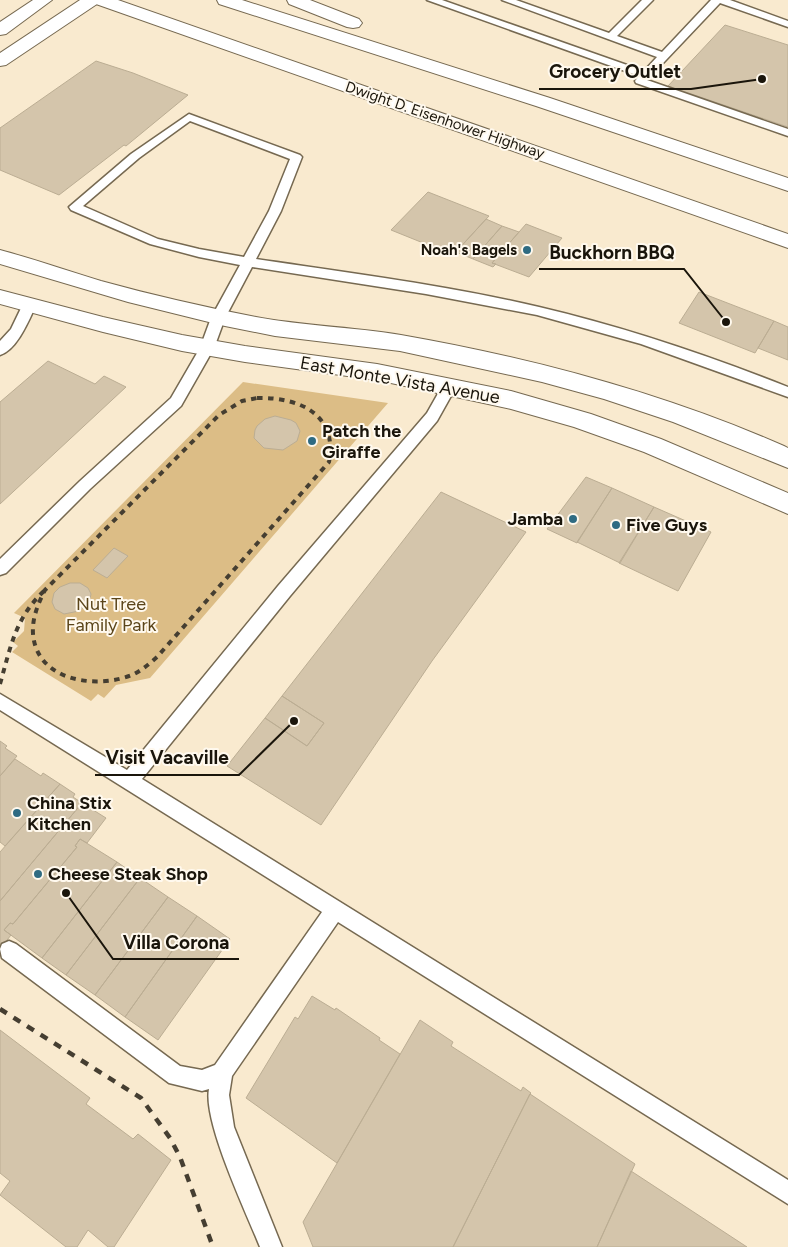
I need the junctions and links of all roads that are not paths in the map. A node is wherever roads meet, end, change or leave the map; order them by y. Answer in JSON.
{"nodes":[{"id":1,"x":44,"y":0,"type":"edge"},
{"id":2,"x":100,"y":0,"type":"edge"},
{"id":3,"x":225,"y":0,"type":"edge"},
{"id":4,"x":295,"y":0,"type":"edge"},
{"id":5,"x":432,"y":0,"type":"edge"},
{"id":6,"x":507,"y":0,"type":"edge"},
{"id":7,"x":648,"y":0,"type":"edge"},
{"id":8,"x":718,"y":0,"type":"edge"},
{"id":9,"x":788,"y":24,"type":"edge"},
{"id":10,"x":0,"y":30,"type":"edge"},
{"id":11,"x":610,"y":37,"type":"junction"},
{"id":12,"x":664,"y":56,"type":"junction"},
{"id":13,"x":2,"y":59,"type":"edge"},
{"id":14,"x":646,"y":75,"type":"junction"},
{"id":15,"x":543,"y":102,"type":"junction"},
{"id":16,"x":788,"y":133,"type":"edge"},
{"id":17,"x":788,"y":185,"type":"edge"},
{"id":18,"x":788,"y":241,"type":"edge"},
{"id":19,"x":0,"y":257,"type":"edge"},
{"id":20,"x":248,"y":262,"type":"junction"},
{"id":21,"x":0,"y":297,"type":"edge"},
{"id":22,"x":29,"y":304,"type":"junction"},
{"id":23,"x":218,"y":318,"type":"junction"},
{"id":24,"x":207,"y":348,"type":"junction"},
{"id":25,"x":0,"y":350,"type":"edge"},
{"id":26,"x":449,"y":387,"type":"junction"},
{"id":27,"x":788,"y":392,"type":"edge"},
{"id":28,"x":788,"y":459,"type":"edge"},
{"id":29,"x":788,"y":504,"type":"edge"},
{"id":30,"x":0,"y":569,"type":"edge"},
{"id":31,"x":0,"y":701,"type":"edge"},
{"id":32,"x":129,"y":781,"type":"junction"},
{"id":33,"x":336,"y":909,"type":"junction"},
{"id":34,"x":9,"y":951,"type":"dead end"},
{"id":35,"x":222,"y":1072,"type":"junction"},
{"id":36,"x":788,"y":1194,"type":"edge"},
{"id":37,"x":271,"y":1247,"type":"edge"}],
"edges":[{"from":1,"to":10,"type":"main road"},
{"from":2,"to":13,"type":"main road"},
{"from":2,"to":18,"type":"main road","name":"Dwight D. Eisenhower Highway"},
{"from":3,"to":15,"type":"main road"},
{"from":4,"to":15,"type":"main road"},
{"from":5,"to":14,"type":"lane"},
{"from":6,"to":11,"type":"lane"},
{"from":7,"to":11,"type":"lane"},
{"from":8,"to":9,"type":"lane"},
{"from":8,"to":12,"type":"lane"},
{"from":11,"to":12,"type":"lane"},
{"from":12,"to":14,"type":"lane"},
{"from":14,"to":16,"type":"lane"},
{"from":15,"to":17,"type":"main road"},
{"from":19,"to":23,"type":"main road","name":"East Monte Vista Avenue"},
{"from":20,"to":20,"type":"lane"},
{"from":20,"to":23,"type":"lane"},
{"from":20,"to":27,"type":"lane"},
{"from":21,"to":22,"type":"main road","name":"East Monte Vista Avenue"},
{"from":22,"to":24,"type":"main road","name":"East Monte Vista Avenue"},
{"from":22,"to":25,"type":"lane"},
{"from":23,"to":24,"type":"lane"},
{"from":23,"to":28,"type":"main road","name":"East Monte Vista Avenue"},
{"from":24,"to":26,"type":"main road","name":"East Monte Vista Avenue"},
{"from":24,"to":30,"type":"lane"},
{"from":26,"to":29,"type":"main road","name":"East Monte Vista Avenue"},
{"from":26,"to":32,"type":"lane"},
{"from":31,"to":32,"type":"lane"},
{"from":32,"to":33,"type":"lane"},
{"from":33,"to":35,"type":"lane"},
{"from":33,"to":36,"type":"lane"},
{"from":34,"to":35,"type":"lane"},
{"from":35,"to":37,"type":"lane"}]}
